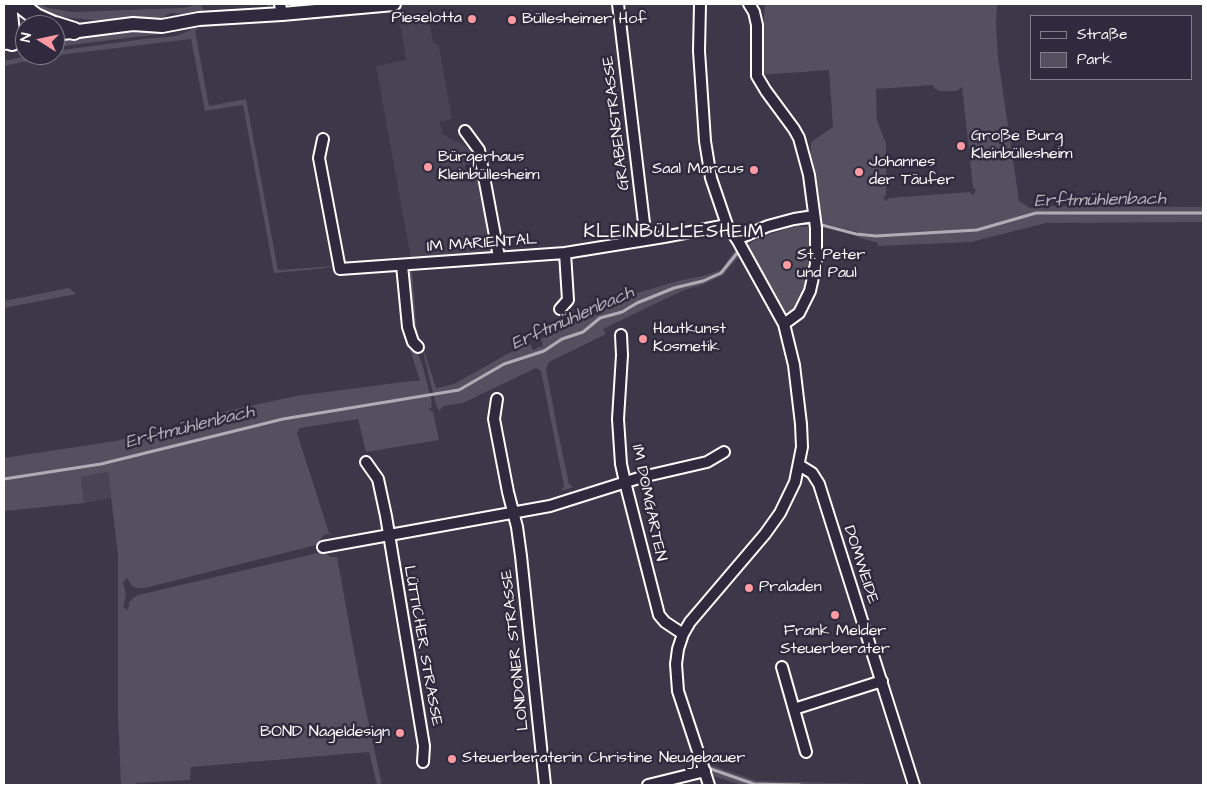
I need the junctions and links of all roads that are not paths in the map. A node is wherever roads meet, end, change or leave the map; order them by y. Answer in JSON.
{"nodes":[{"id":1,"x":394,"y":4,"type":"edge"},
{"id":2,"x":618,"y":4,"type":"edge"},
{"id":3,"x":700,"y":4,"type":"edge"},
{"id":4,"x":749,"y":4,"type":"edge"},
{"id":5,"x":17,"y":5,"type":"edge"},
{"id":6,"x":281,"y":9,"type":"edge"},
{"id":7,"x":33,"y":15,"type":"edge"},
{"id":8,"x":65,"y":28,"type":"edge"},
{"id":9,"x":74,"y":31,"type":"junction"},
{"id":10,"x":65,"y":32,"type":"edge"},
{"id":11,"x":14,"y":41,"type":"edge"},
{"id":12,"x":465,"y":131,"type":"dead end"},
{"id":13,"x":323,"y":139,"type":"dead end"},
{"id":14,"x":815,"y":222,"type":"junction"},
{"id":15,"x":727,"y":225,"type":"junction"},
{"id":16,"x":646,"y":240,"type":"junction"},
{"id":17,"x":740,"y":245,"type":"junction"},
{"id":18,"x":565,"y":252,"type":"junction"},
{"id":19,"x":499,"y":258,"type":"junction"},
{"id":20,"x":402,"y":265,"type":"junction"},
{"id":21,"x":560,"y":308,"type":"dead end"},
{"id":22,"x":784,"y":324,"type":"junction"},
{"id":23,"x":621,"y":335,"type":"dead end"},
{"id":24,"x":418,"y":347,"type":"dead end"},
{"id":25,"x":497,"y":399,"type":"dead end"},
{"id":26,"x":724,"y":452,"type":"dead end"},
{"id":27,"x":366,"y":462,"type":"dead end"},
{"id":28,"x":799,"y":465,"type":"junction"},
{"id":29,"x":625,"y":482,"type":"junction"},
{"id":30,"x":514,"y":513,"type":"junction"},
{"id":31,"x":388,"y":534,"type":"junction"},
{"id":32,"x":323,"y":546,"type":"dead end"},
{"id":33,"x":683,"y":634,"type":"junction"},
{"id":34,"x":782,"y":667,"type":"dead end"},
{"id":35,"x":882,"y":682,"type":"junction"},
{"id":36,"x":794,"y":709,"type":"junction"},
{"id":37,"x":806,"y":752,"type":"dead end"},
{"id":38,"x":423,"y":762,"type":"dead end"},
{"id":39,"x":705,"y":771,"type":"junction"},
{"id":40,"x":545,"y":785,"type":"edge"},
{"id":41,"x":648,"y":785,"type":"edge"},
{"id":42,"x":709,"y":785,"type":"edge"},
{"id":43,"x":914,"y":785,"type":"edge"}],
"edges":[{"from":1,"to":6,"type":"street"},
{"from":2,"to":16,"type":"street","name":"GRABENSTRASSE"},
{"from":3,"to":15,"type":"street"},
{"from":4,"to":14,"type":"street"},
{"from":5,"to":7,"type":"main road"},
{"from":5,"to":11,"type":"main road"},
{"from":6,"to":9,"type":"street"},
{"from":8,"to":9,"type":"main road"},
{"from":9,"to":10,"type":"street"},
{"from":12,"to":19,"type":"street"},
{"from":13,"to":20,"type":"street","name":"IM MARIENTAL"},
{"from":14,"to":17,"type":"street"},
{"from":14,"to":22,"type":"street"},
{"from":15,"to":16,"type":"street","name":"IM MARIENTAL"},
{"from":15,"to":17,"type":"street"},
{"from":16,"to":18,"type":"street","name":"IM MARIENTAL"},
{"from":17,"to":22,"type":"street"},
{"from":18,"to":19,"type":"street","name":"IM MARIENTAL"},
{"from":18,"to":21,"type":"street"},
{"from":19,"to":20,"type":"street","name":"IM MARIENTAL"},
{"from":20,"to":24,"type":"street"},
{"from":22,"to":28,"type":"street"},
{"from":23,"to":29,"type":"street","name":"IM DOMGARTEN"},
{"from":25,"to":30,"type":"street","name":"LONDONER STRASSE"},
{"from":26,"to":29,"type":"street"},
{"from":27,"to":31,"type":"street","name":"LÜTTICHER STRASSE"},
{"from":28,"to":33,"type":"street"},
{"from":28,"to":35,"type":"street","name":"DOMWEIDE"},
{"from":29,"to":30,"type":"street"},
{"from":29,"to":33,"type":"street","name":"IM DOMGARTEN"},
{"from":30,"to":31,"type":"street"},
{"from":30,"to":40,"type":"street","name":"LONDONER STRASSE"},
{"from":31,"to":32,"type":"street"},
{"from":31,"to":38,"type":"street","name":"LÜTTICHER STRASSE"},
{"from":33,"to":39,"type":"street"},
{"from":34,"to":36,"type":"street"},
{"from":35,"to":36,"type":"street"},
{"from":35,"to":43,"type":"street","name":"DOMWEIDE"},
{"from":36,"to":37,"type":"street"},
{"from":39,"to":41,"type":"street"},
{"from":39,"to":42,"type":"street"}]}
